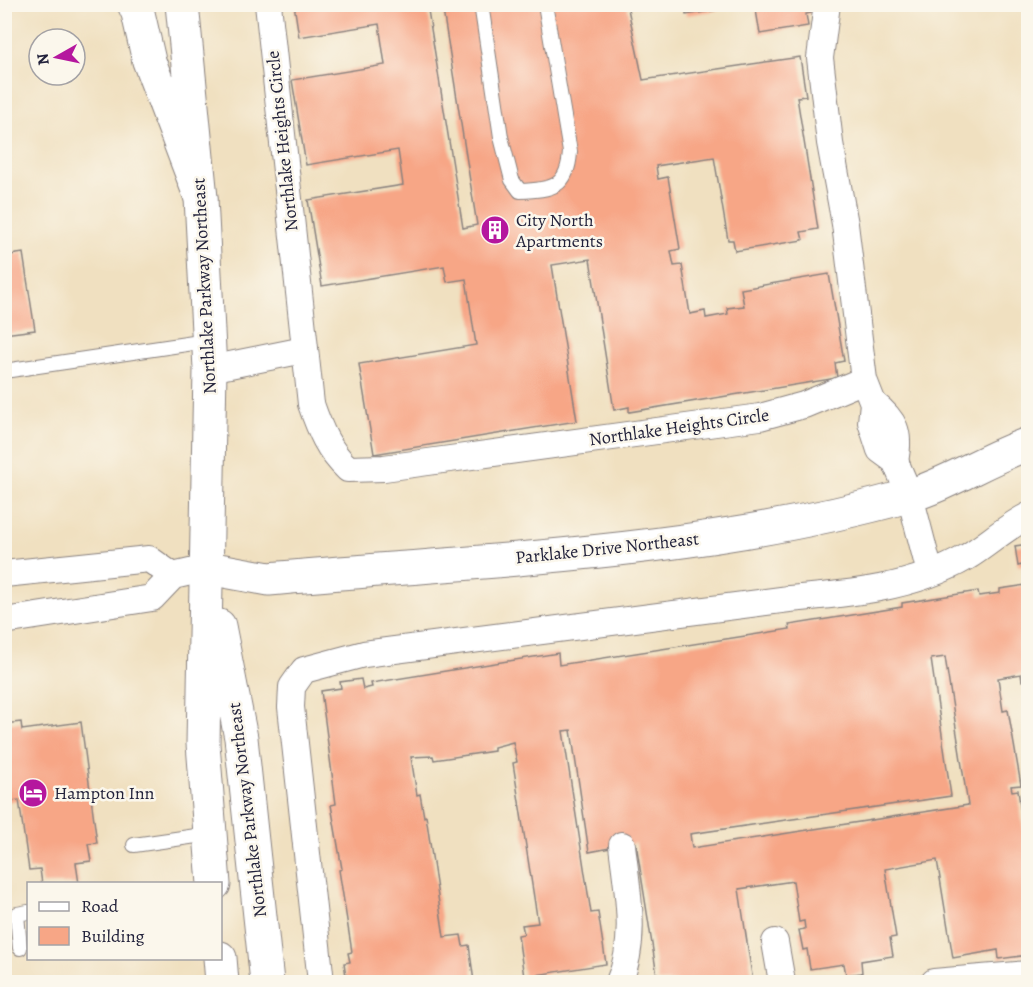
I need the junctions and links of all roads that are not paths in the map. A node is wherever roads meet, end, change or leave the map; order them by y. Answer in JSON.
{"nodes":[{"id":1,"x":134,"y":4,"type":"edge"},
{"id":2,"x":182,"y":4,"type":"edge"},
{"id":3,"x":268,"y":4,"type":"edge"},
{"id":4,"x":481,"y":4,"type":"edge"},
{"id":5,"x":545,"y":4,"type":"edge"},
{"id":6,"x":827,"y":4,"type":"edge"},
{"id":7,"x":201,"y":198,"type":"junction"},
{"id":8,"x":304,"y":350,"type":"junction"},
{"id":9,"x":209,"y":355,"type":"junction"},
{"id":10,"x":4,"y":371,"type":"edge"},
{"id":11,"x":869,"y":392,"type":"junction"},
{"id":12,"x":1029,"y":444,"type":"edge"},
{"id":13,"x":910,"y":496,"type":"junction"},
{"id":14,"x":1029,"y":516,"type":"edge"},
{"id":15,"x":208,"y":568,"type":"junction"},
{"id":16,"x":930,"y":573,"type":"junction"},
{"id":17,"x":4,"y":574,"type":"edge"},
{"id":18,"x":174,"y":576,"type":"junction"},
{"id":19,"x":4,"y":621,"type":"edge"},
{"id":20,"x":210,"y":834,"type":"junction"},
{"id":21,"x":134,"y":845,"type":"dead end"},
{"id":22,"x":622,"y":845,"type":"dead end"},
{"id":23,"x":214,"y":882,"type":"edge"},
{"id":24,"x":27,"y":912,"type":"edge"},
{"id":25,"x":775,"y":942,"type":"dead end"},
{"id":26,"x":20,"y":948,"type":"dead end"},
{"id":27,"x":220,"y":960,"type":"edge"},
{"id":28,"x":1029,"y":974,"type":"edge"},
{"id":29,"x":222,"y":982,"type":"edge"},
{"id":30,"x":267,"y":982,"type":"edge"},
{"id":31,"x":321,"y":982,"type":"edge"},
{"id":32,"x":619,"y":982,"type":"edge"},
{"id":33,"x":782,"y":982,"type":"edge"},
{"id":34,"x":934,"y":982,"type":"edge"}],
"edges":[{"from":1,"to":7,"type":"main road"},
{"from":2,"to":7,"type":"main road","name":"Northlake Parkway Northeast"},
{"from":3,"to":8,"type":"street","name":"Northlake Heights Circle"},
{"from":4,"to":5,"type":"lane"},
{"from":6,"to":11,"type":"street"},
{"from":7,"to":9,"type":"main road","name":"Northlake Parkway Northeast"},
{"from":8,"to":9,"type":"street"},
{"from":8,"to":11,"type":"street","name":"Northlake Heights Circle"},
{"from":9,"to":10,"type":"lane"},
{"from":9,"to":15,"type":"main road","name":"Northlake Parkway Northeast"},
{"from":11,"to":13,"type":"street"},
{"from":12,"to":13,"type":"main road","name":"Parklake Drive Northeast"},
{"from":13,"to":15,"type":"main road","name":"Parklake Drive Northeast"},
{"from":13,"to":16,"type":"street"},
{"from":14,"to":16,"type":"street"},
{"from":15,"to":18,"type":"street","name":"Parklake Drive Northeast"},
{"from":15,"to":20,"type":"main road","name":"Northlake Parkway Northeast"},
{"from":15,"to":30,"type":"main road","name":"Northlake Parkway Northeast"},
{"from":16,"to":31,"type":"street"},
{"from":17,"to":18,"type":"street"},
{"from":18,"to":19,"type":"street"},
{"from":20,"to":21,"type":"lane"},
{"from":20,"to":23,"type":"main road","name":"Northlake Parkway Northeast"},
{"from":22,"to":32,"type":"street"},
{"from":24,"to":26,"type":"lane"},
{"from":25,"to":33,"type":"street"},
{"from":27,"to":29,"type":"main road"},
{"from":28,"to":34,"type":"street"}]}
